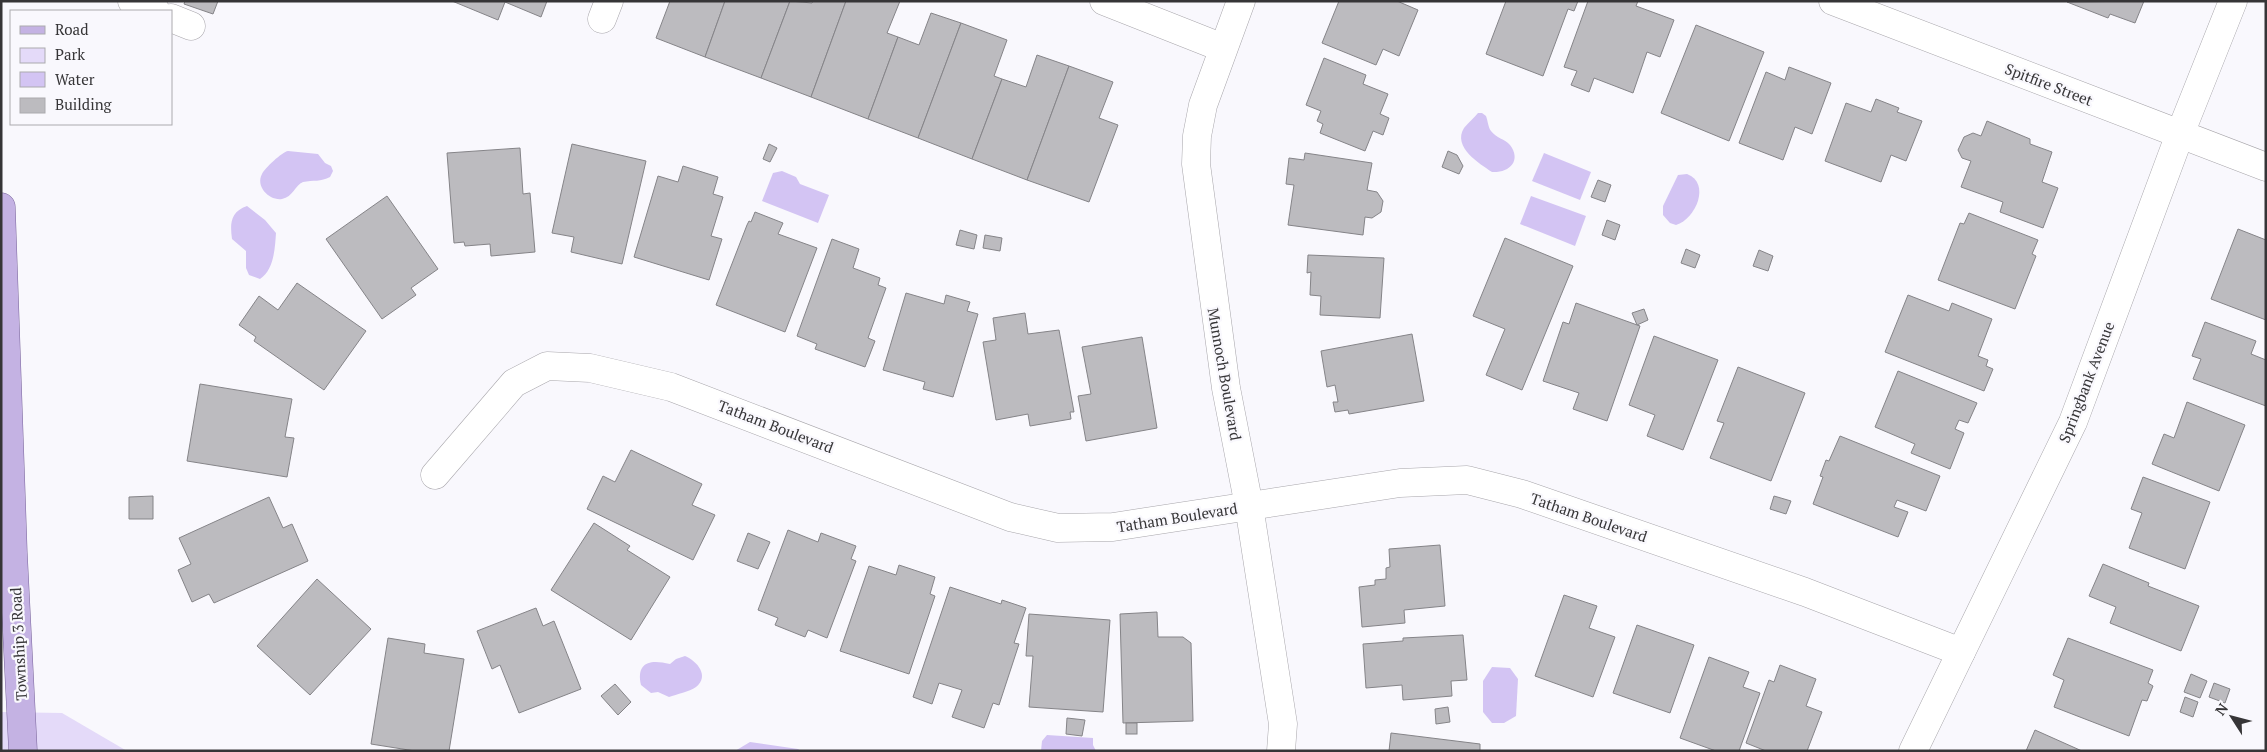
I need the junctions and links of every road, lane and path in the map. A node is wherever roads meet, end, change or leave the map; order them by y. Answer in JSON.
{"nodes":[{"id":1,"x":132,"y":1,"type":"edge"},
{"id":2,"x":1104,"y":1,"type":"edge"},
{"id":3,"x":1241,"y":1,"type":"edge"},
{"id":4,"x":1833,"y":1,"type":"edge"},
{"id":5,"x":2233,"y":1,"type":"edge"},
{"id":6,"x":154,"y":10,"type":"edge"},
{"id":7,"x":1223,"y":48,"type":"junction"},
{"id":8,"x":2180,"y":134,"type":"junction"},
{"id":9,"x":2266,"y":167,"type":"edge"},
{"id":10,"x":1,"y":206,"type":"edge"},
{"id":11,"x":436,"y":475,"type":"dead end"},
{"id":12,"x":1249,"y":506,"type":"junction"},
{"id":13,"x":1961,"y":652,"type":"junction"},
{"id":14,"x":23,"y":751,"type":"edge"},
{"id":15,"x":1282,"y":751,"type":"edge"},
{"id":16,"x":1913,"y":751,"type":"edge"}],
"edges":[{"from":1,"to":6,"type":"street"},
{"from":2,"to":7,"type":"street"},
{"from":3,"to":7,"type":"street","name":"Munnoch Boulevard"},
{"from":4,"to":8,"type":"street","name":"Spitfire Street"},
{"from":5,"to":8,"type":"street","name":"Springbank Avenue"},
{"from":7,"to":12,"type":"street","name":"Munnoch Boulevard"},
{"from":8,"to":9,"type":"street","name":"Spitfire Street"},
{"from":8,"to":13,"type":"street","name":"Springbank Avenue"},
{"from":10,"to":14,"type":"main road","name":"Township 3 Road"},
{"from":11,"to":12,"type":"street","name":"Tatham Boulevard"},
{"from":12,"to":13,"type":"street","name":"Tatham Boulevard"},
{"from":12,"to":15,"type":"street","name":"Munnoch Boulevard"},
{"from":13,"to":16,"type":"street","name":"Springbank Avenue"}]}
